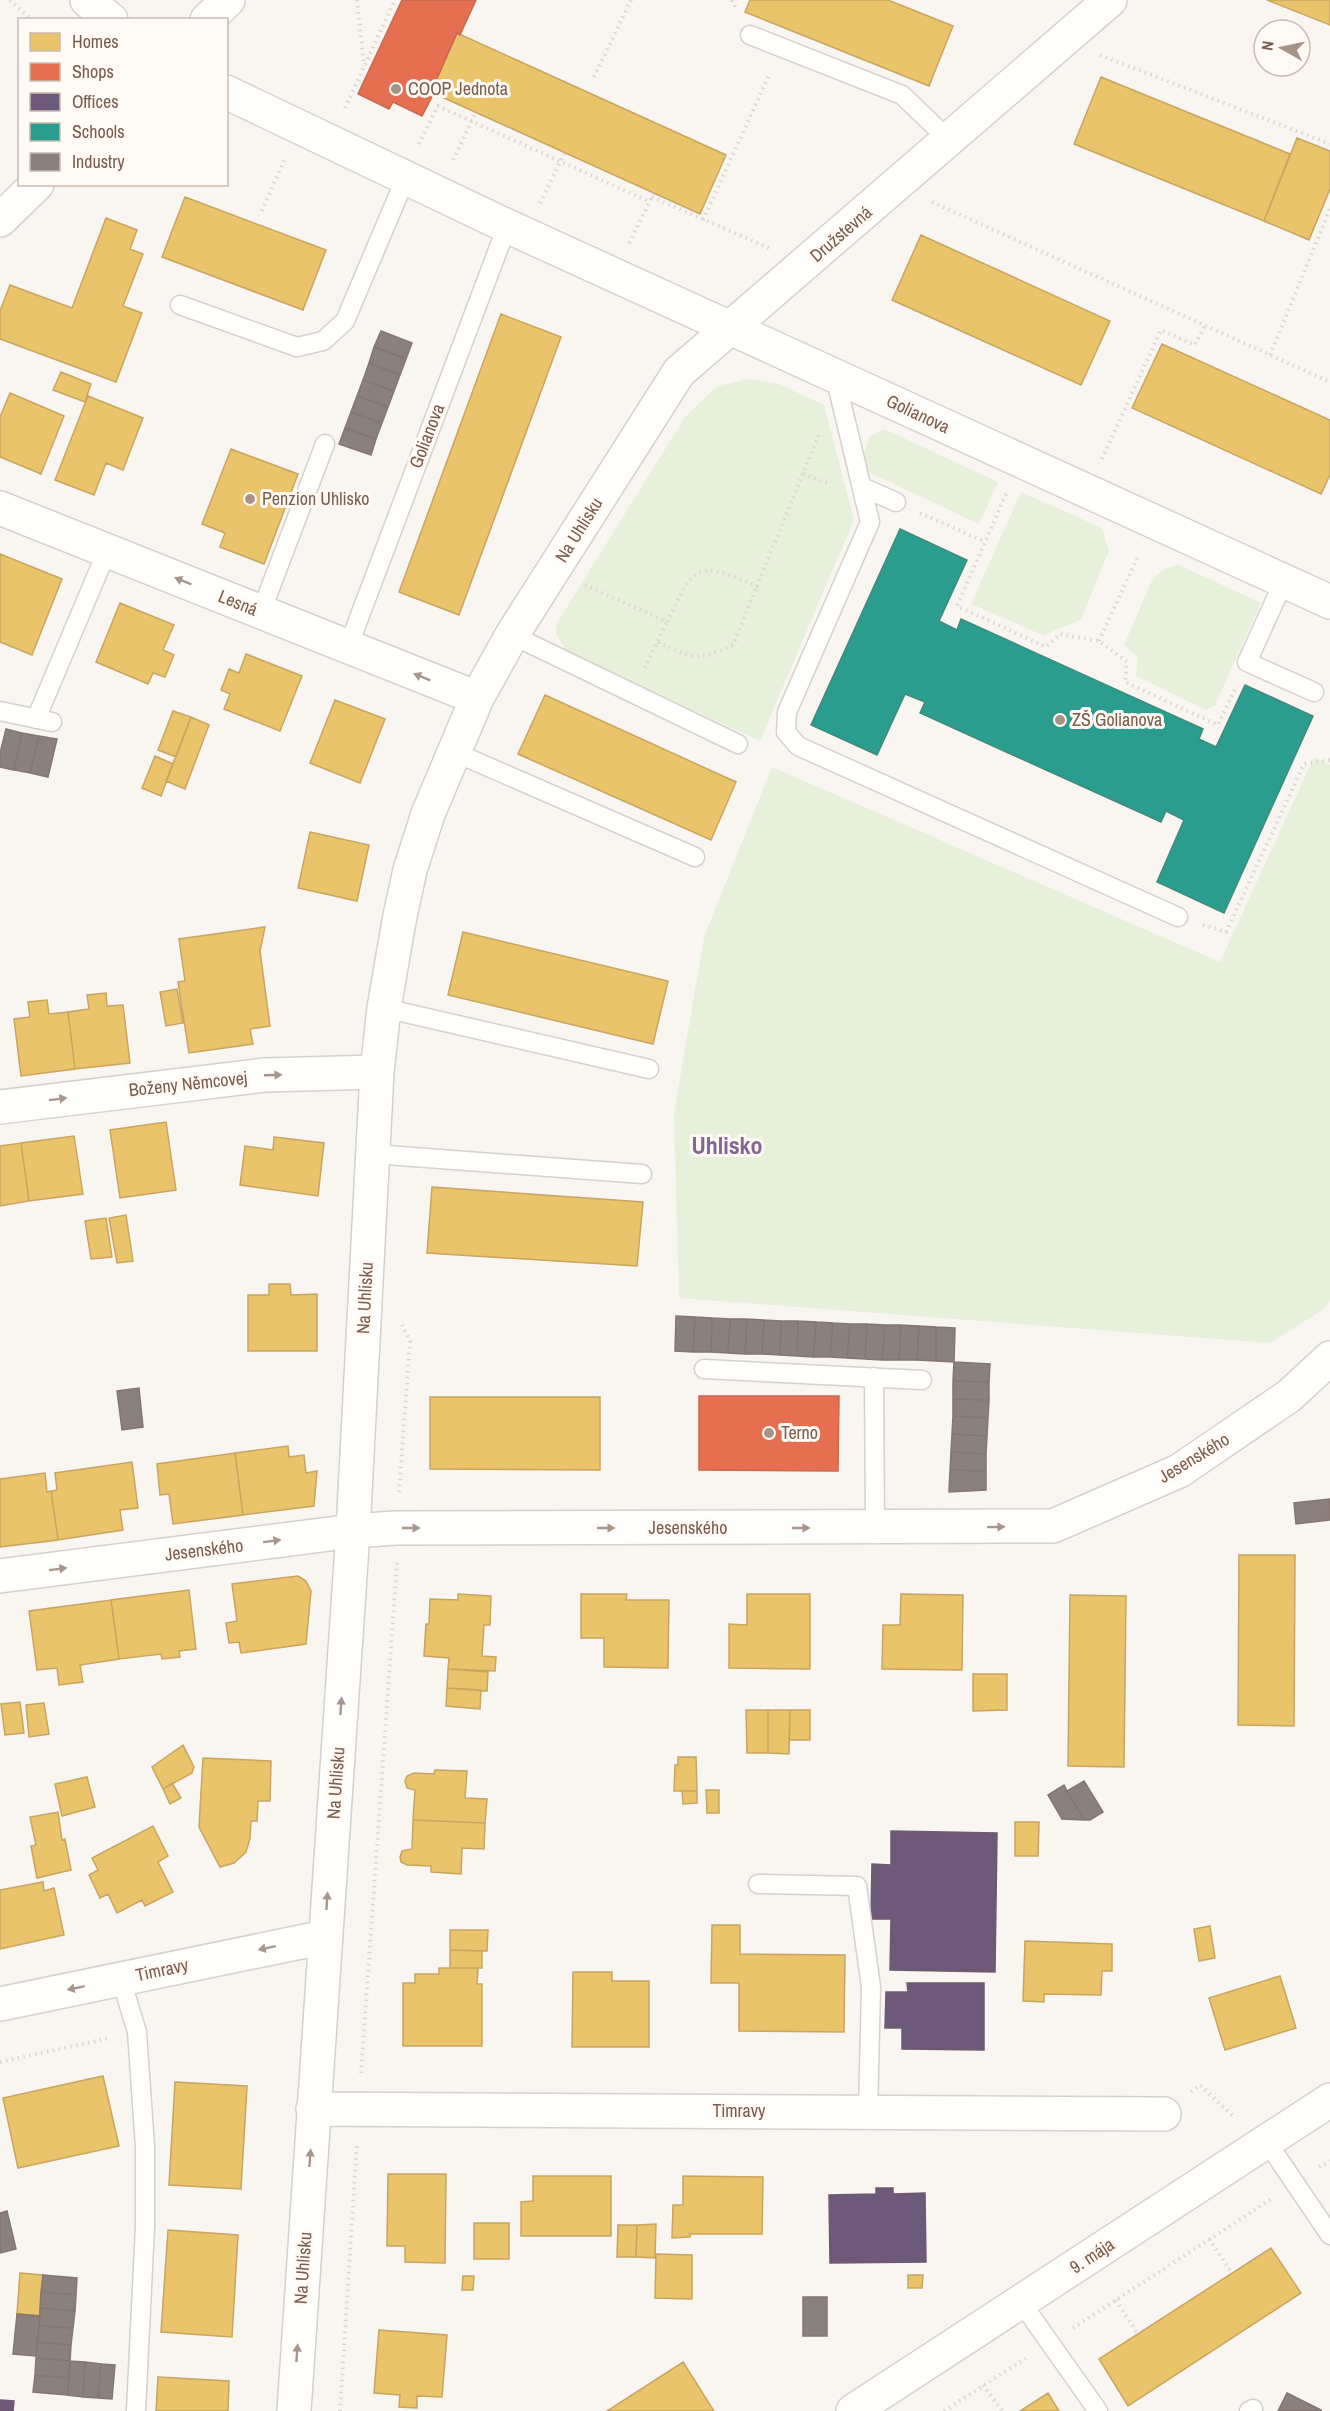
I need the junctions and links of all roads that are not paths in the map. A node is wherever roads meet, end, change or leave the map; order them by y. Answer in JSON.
{"nodes":[{"id":1,"x":87,"y":0,"type":"edge"},
{"id":2,"x":228,"y":0,"type":"edge"},
{"id":3,"x":1110,"y":0,"type":"edge"},
{"id":4,"x":109,"y":18,"type":"edge"},
{"id":5,"x":209,"y":18,"type":"edge"},
{"id":6,"x":750,"y":35,"type":"dead end"},
{"id":7,"x":228,"y":93,"type":"edge"},
{"id":8,"x":949,"y":140,"type":"junction"},
{"id":9,"x":406,"y":177,"type":"junction"},
{"id":10,"x":35,"y":186,"type":"edge"},
{"id":11,"x":0,"y":220,"type":"edge"},
{"id":12,"x":507,"y":226,"type":"junction"},
{"id":13,"x":180,"y":305,"type":"dead end"},
{"id":14,"x":732,"y":328,"type":"junction"},
{"id":15,"x":836,"y":376,"type":"junction"},
{"id":16,"x":325,"y":444,"type":"dead end"},
{"id":17,"x":862,"y":487,"type":"junction"},
{"id":18,"x":896,"y":502,"type":"road end"},
{"id":19,"x":0,"y":508,"type":"edge"},
{"id":20,"x":107,"y":551,"type":"junction"},
{"id":21,"x":1284,"y":581,"type":"junction"},
{"id":22,"x":1330,"y":602,"type":"edge"},
{"id":23,"x":261,"y":612,"type":"junction"},
{"id":24,"x":512,"y":635,"type":"junction"},
{"id":25,"x":348,"y":647,"type":"junction"},
{"id":26,"x":1314,"y":692,"type":"dead end"},
{"id":27,"x":477,"y":698,"type":"junction"},
{"id":28,"x":0,"y":711,"type":"edge"},
{"id":29,"x":738,"y":744,"type":"dead end"},
{"id":30,"x":454,"y":752,"type":"junction"},
{"id":31,"x":695,"y":857,"type":"dead end"},
{"id":32,"x":1178,"y":917,"type":"road end"},
{"id":33,"x":384,"y":1008,"type":"junction"},
{"id":34,"x":649,"y":1069,"type":"dead end"},
{"id":35,"x":377,"y":1072,"type":"junction"},
{"id":36,"x":0,"y":1107,"type":"edge"},
{"id":37,"x":373,"y":1154,"type":"junction"},
{"id":38,"x":642,"y":1174,"type":"dead end"},
{"id":39,"x":1330,"y":1358,"type":"edge"},
{"id":40,"x":704,"y":1369,"type":"dead end"},
{"id":41,"x":874,"y":1377,"type":"junction"},
{"id":42,"x":922,"y":1380,"type":"dead end"},
{"id":43,"x":875,"y":1528,"type":"junction"},
{"id":44,"x":352,"y":1531,"type":"junction"},
{"id":45,"x":0,"y":1576,"type":"edge"},
{"id":46,"x":758,"y":1884,"type":"dead end"},
{"id":47,"x":324,"y":1937,"type":"junction"},
{"id":48,"x":121,"y":1979,"type":"junction"},
{"id":49,"x":0,"y":2004,"type":"edge"},
{"id":50,"x":1330,"y":2100,"type":"edge"},
{"id":51,"x":313,"y":2109,"type":"junction"},
{"id":52,"x":868,"y":2112,"type":"junction"},
{"id":53,"x":1164,"y":2114,"type":"dead end"},
{"id":54,"x":1267,"y":2142,"type":"junction"},
{"id":55,"x":1330,"y":2235,"type":"edge"},
{"id":56,"x":1021,"y":2302,"type":"junction"},
{"id":57,"x":136,"y":2411,"type":"edge"},
{"id":58,"x":294,"y":2411,"type":"edge"},
{"id":59,"x":853,"y":2411,"type":"edge"},
{"id":60,"x":1098,"y":2411,"type":"edge"}],
"edges":[{"from":1,"to":4,"type":"street"},
{"from":2,"to":5,"type":"street"},
{"from":3,"to":8,"type":"street","name":"Družstevná"},
{"from":6,"to":8,"type":"lane"},
{"from":7,"to":9,"type":"street","name":"Golianova"},
{"from":8,"to":14,"type":"street","name":"Družstevná"},
{"from":9,"to":12,"type":"street","name":"Golianova"},
{"from":9,"to":13,"type":"lane"},
{"from":10,"to":11,"type":"street"},
{"from":12,"to":14,"type":"street","name":"Golianova"},
{"from":12,"to":25,"type":"lane","name":"Golianova"},
{"from":14,"to":15,"type":"street","name":"Golianova"},
{"from":14,"to":24,"type":"street","name":"Na Uhlisku"},
{"from":15,"to":17,"type":"lane"},
{"from":15,"to":21,"type":"street","name":"Golianova"},
{"from":16,"to":23,"type":"lane"},
{"from":17,"to":18,"type":"lane"},
{"from":17,"to":32,"type":"lane"},
{"from":19,"to":20,"type":"street","name":"Lesná"},
{"from":23,"to":20,"type":"street","name":"Lesná","one_way":true},
{"from":20,"to":28,"type":"lane"},
{"from":21,"to":22,"type":"street","name":"Golianova"},
{"from":21,"to":26,"type":"lane"},
{"from":23,"to":25,"type":"street","name":"Lesná"},
{"from":24,"to":27,"type":"street","name":"Na Uhlisku"},
{"from":24,"to":29,"type":"lane"},
{"from":27,"to":25,"type":"street","name":"Lesná","one_way":true},
{"from":27,"to":30,"type":"street","name":"Na Uhlisku"},
{"from":30,"to":31,"type":"lane"},
{"from":30,"to":33,"type":"street","name":"Na Uhlisku"},
{"from":33,"to":34,"type":"lane"},
{"from":33,"to":35,"type":"street","name":"Na Uhlisku"},
{"from":36,"to":35,"type":"street","name":"Boženy Němcovej","one_way":true},
{"from":35,"to":37,"type":"street","name":"Na Uhlisku"},
{"from":37,"to":38,"type":"lane"},
{"from":37,"to":44,"type":"street","name":"Na Uhlisku"},
{"from":43,"to":39,"type":"street","name":"Jesenského","one_way":true},
{"from":40,"to":41,"type":"lane"},
{"from":41,"to":42,"type":"lane"},
{"from":41,"to":43,"type":"lane"},
{"from":44,"to":43,"type":"street","name":"Jesenského","one_way":true},
{"from":45,"to":44,"type":"street","name":"Jesenského","one_way":true},
{"from":47,"to":44,"type":"street","name":"Na Uhlisku","one_way":true},
{"from":46,"to":52,"type":"lane"},
{"from":47,"to":48,"type":"street","name":"Timravy","one_way":true},
{"from":47,"to":51,"type":"street","name":"Na Uhlisku"},
{"from":48,"to":49,"type":"street","name":"Timravy","one_way":true},
{"from":48,"to":57,"type":"lane"},
{"from":50,"to":54,"type":"street","name":"9. mája"},
{"from":51,"to":52,"type":"street","name":"Timravy"},
{"from":58,"to":51,"type":"street","name":"Na Uhlisku","one_way":true},
{"from":52,"to":53,"type":"street","name":"Timravy"},
{"from":54,"to":55,"type":"lane"},
{"from":54,"to":56,"type":"street","name":"9. mája"},
{"from":56,"to":59,"type":"street","name":"9. mája"},
{"from":56,"to":60,"type":"lane"}]}
